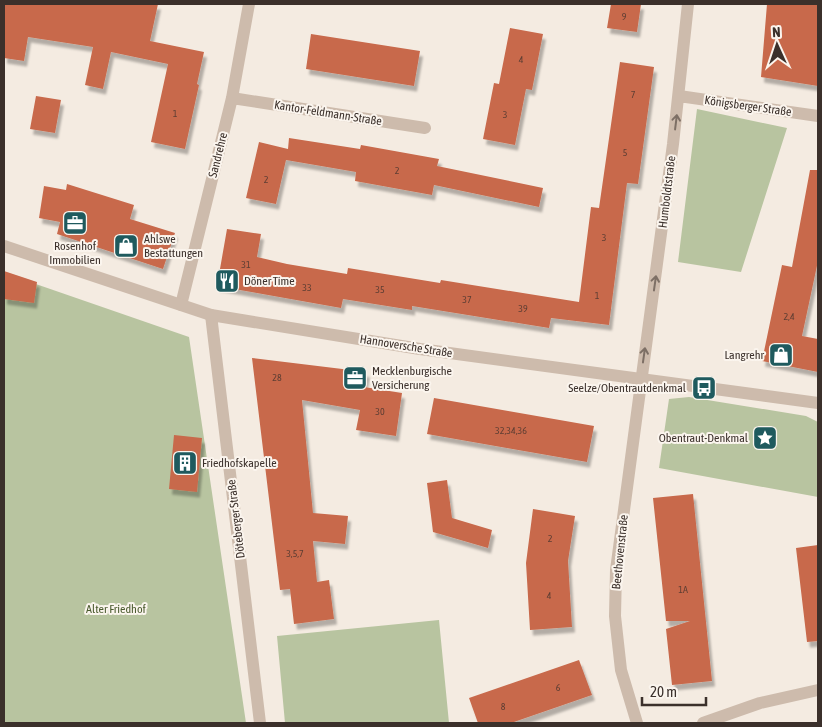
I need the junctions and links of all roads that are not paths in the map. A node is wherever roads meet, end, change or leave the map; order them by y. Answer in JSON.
{"nodes":[{"id":1,"x":249,"y":4,"type":"edge"},
{"id":2,"x":688,"y":4,"type":"edge"},
{"id":3,"x":679,"y":96,"type":"junction"},
{"id":4,"x":232,"y":98,"type":"junction"},
{"id":5,"x":818,"y":116,"type":"edge"},
{"id":6,"x":425,"y":128,"type":"dead end"},
{"id":7,"x":4,"y":246,"type":"edge"},
{"id":8,"x":181,"y":305,"type":"junction"},
{"id":9,"x":211,"y":315,"type":"junction"},
{"id":10,"x":641,"y":379,"type":"junction"},
{"id":11,"x":818,"y":403,"type":"edge"},
{"id":12,"x":818,"y":690,"type":"edge"},
{"id":13,"x":260,"y":723,"type":"edge"},
{"id":14,"x":637,"y":723,"type":"edge"},
{"id":15,"x":703,"y":723,"type":"edge"}],
"edges":[{"from":1,"to":4,"type":"street","name":"Sandrehre"},
{"from":2,"to":3,"type":"street","name":"Humboldtstraße"},
{"from":3,"to":5,"type":"street","name":"Königsberger Straße"},
{"from":10,"to":3,"type":"street","name":"Humboldtstraße","one_way":true},
{"from":4,"to":6,"type":"street","name":"Kantor-Feldmann-Straße"},
{"from":4,"to":8,"type":"street","name":"Sandrehre"},
{"from":7,"to":8,"type":"street","name":"Hannoversche Straße"},
{"from":8,"to":9,"type":"street","name":"Hannoversche Straße"},
{"from":9,"to":10,"type":"street","name":"Hannoversche Straße"},
{"from":9,"to":13,"type":"street","name":"Döteberger Straße"},
{"from":10,"to":11,"type":"street","name":"Hannoversche Straße"},
{"from":10,"to":14,"type":"street","name":"Beethovenstraße"},
{"from":12,"to":15,"type":"street"}]}
